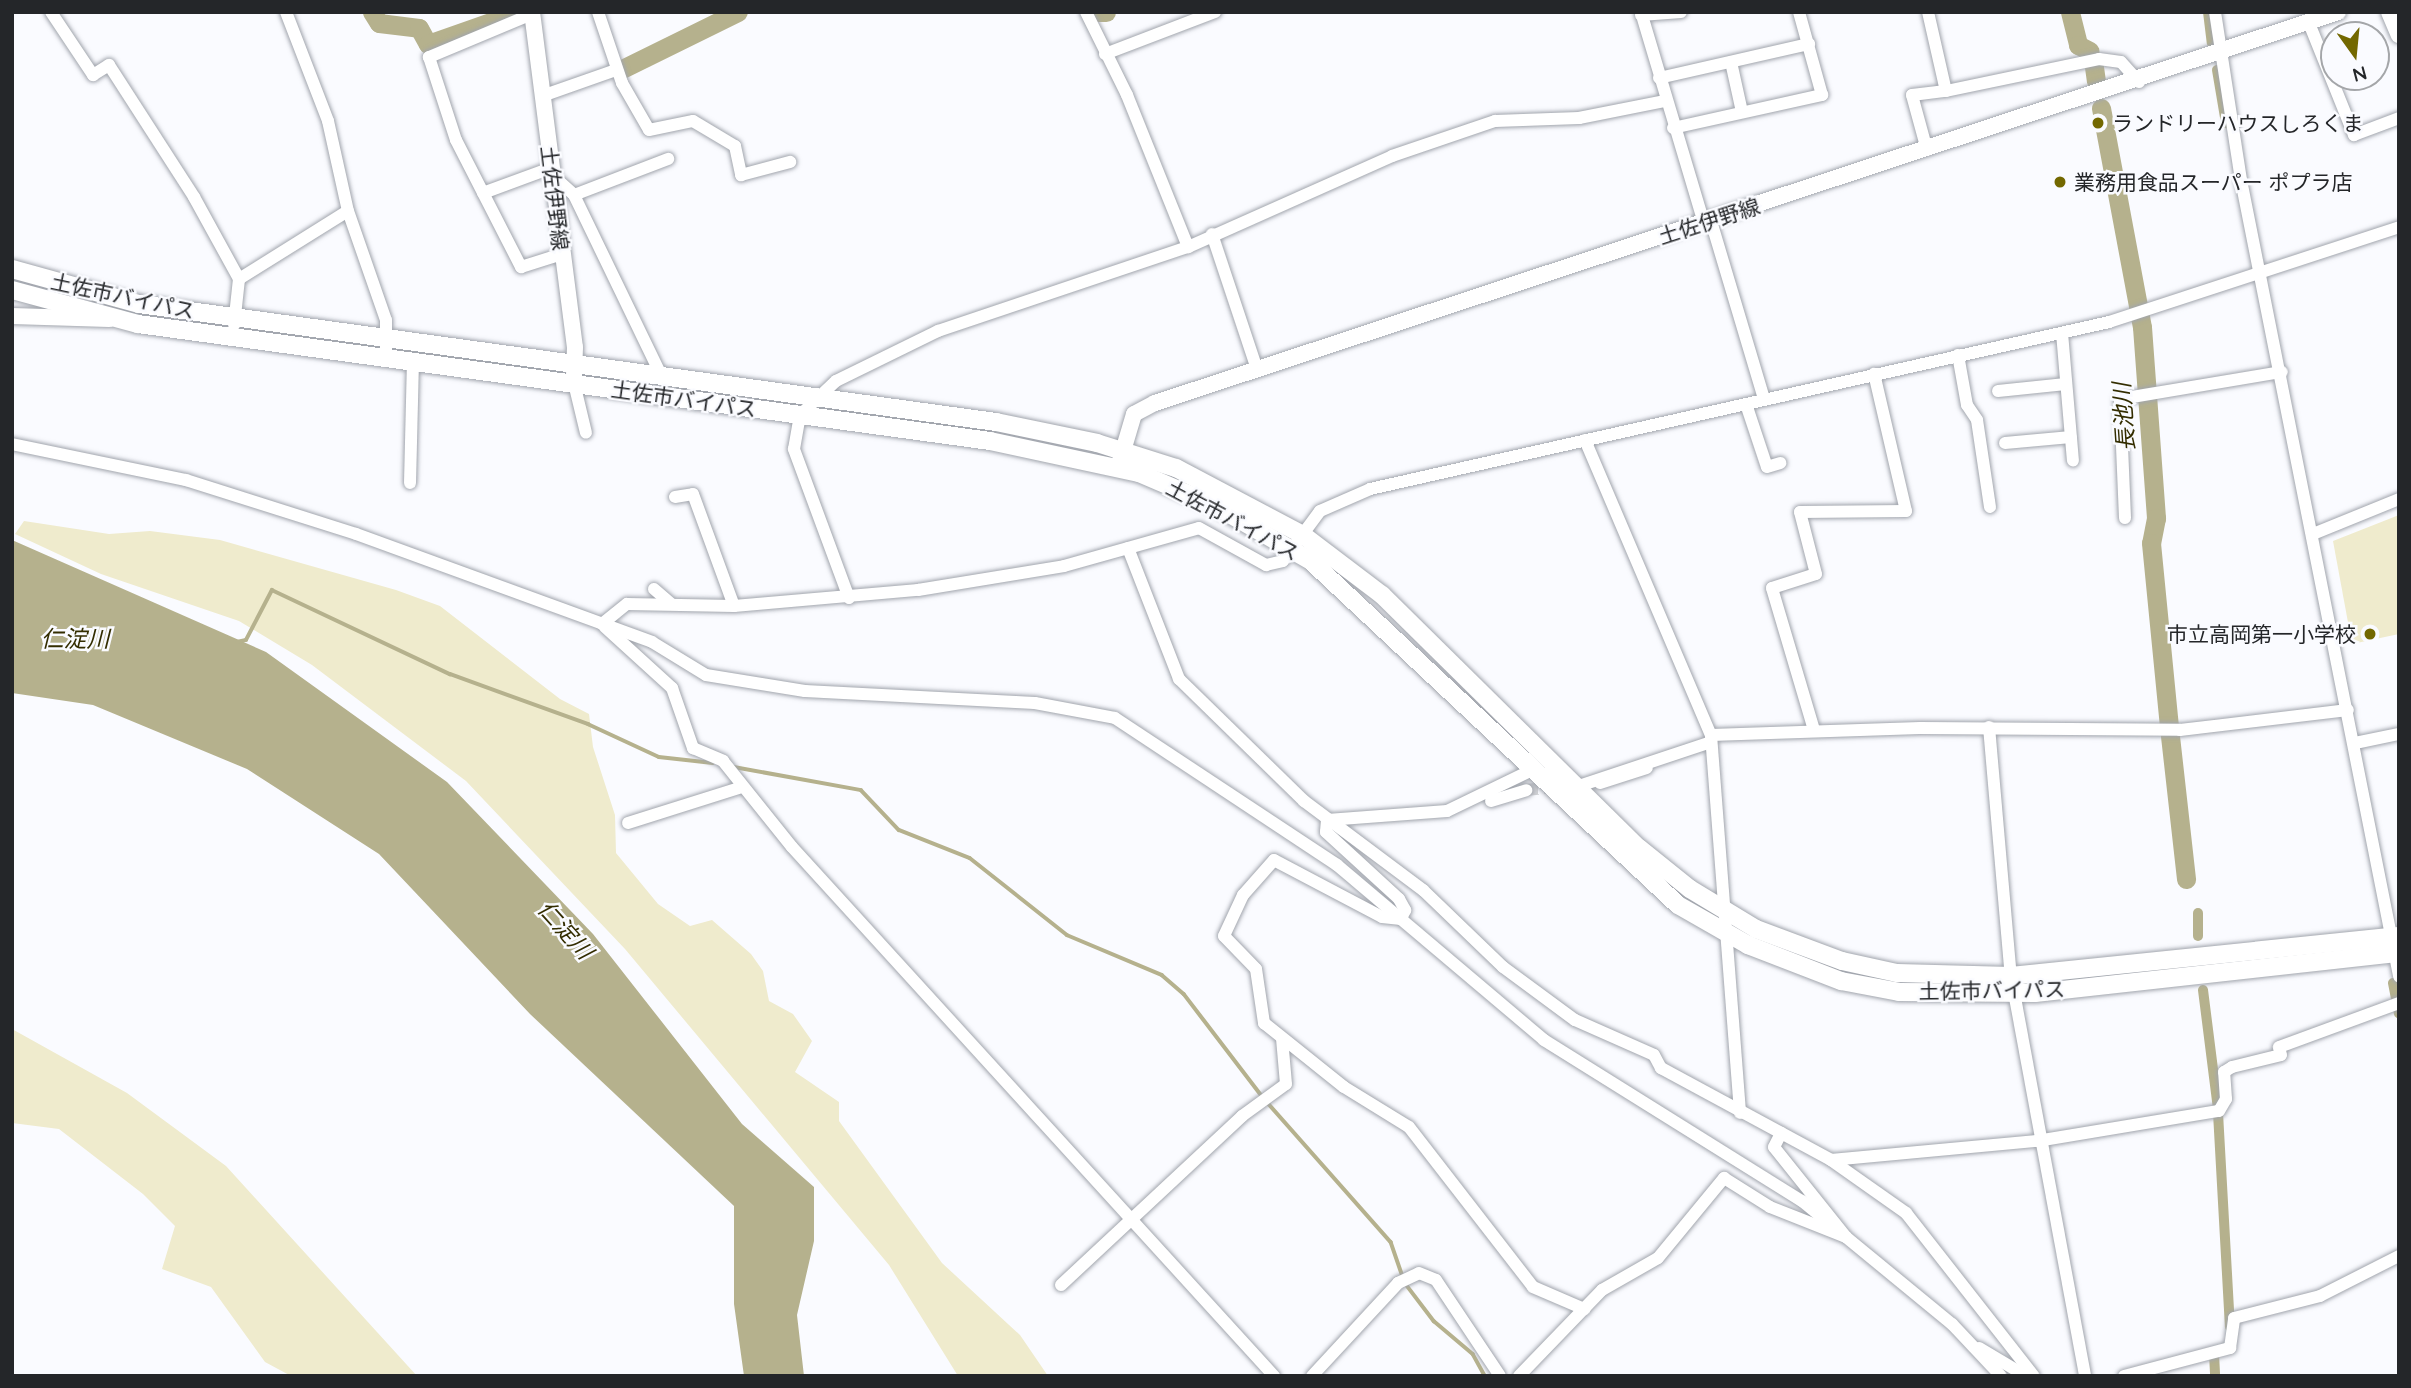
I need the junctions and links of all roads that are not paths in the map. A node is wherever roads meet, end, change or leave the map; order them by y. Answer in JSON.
{"nodes":[{"id":1,"x":51,"y":12,"type":"edge"},
{"id":2,"x":286,"y":12,"type":"edge"},
{"id":3,"x":598,"y":12,"type":"edge"},
{"id":4,"x":1086,"y":12,"type":"edge"},
{"id":5,"x":1215,"y":12,"type":"edge"},
{"id":6,"x":1681,"y":12,"type":"edge"},
{"id":7,"x":1800,"y":12,"type":"edge"},
{"id":8,"x":1928,"y":12,"type":"edge"},
{"id":9,"x":2215,"y":12,"type":"edge"},
{"id":10,"x":2338,"y":12,"type":"edge"},
{"id":11,"x":2389,"y":12,"type":"edge"},
{"id":12,"x":532,"y":13,"type":"edge"},
{"id":13,"x":1641,"y":14,"type":"edge"},
{"id":14,"x":2309,"y":23,"type":"junction"},
{"id":15,"x":2399,"y":35,"type":"edge"},
{"id":16,"x":1809,"y":44,"type":"junction"},
{"id":17,"x":1105,"y":54,"type":"junction"},
{"id":18,"x":2222,"y":54,"type":"junction"},
{"id":19,"x":1731,"y":62,"type":"junction"},
{"id":20,"x":616,"y":70,"type":"junction"},
{"id":21,"x":1659,"y":78,"type":"junction"},
{"id":22,"x":2139,"y":82,"type":"junction"},
{"id":23,"x":1946,"y":91,"type":"junction"},
{"id":24,"x":542,"y":96,"type":"junction"},
{"id":25,"x":1665,"y":101,"type":"junction"},
{"id":26,"x":1742,"y":112,"type":"junction"},
{"id":27,"x":2399,"y":118,"type":"edge"},
{"id":28,"x":1673,"y":128,"type":"junction"},
{"id":29,"x":1927,"y":150,"type":"junction"},
{"id":30,"x":668,"y":159,"type":"dead end"},
{"id":31,"x":790,"y":162,"type":"dead end"},
{"id":32,"x":552,"y":171,"type":"junction"},
{"id":33,"x":483,"y":193,"type":"junction"},
{"id":34,"x":574,"y":195,"type":"junction"},
{"id":35,"x":348,"y":211,"type":"junction"},
{"id":36,"x":1707,"y":222,"type":"junction"},
{"id":37,"x":2399,"y":227,"type":"edge"},
{"id":38,"x":1212,"y":234,"type":"junction"},
{"id":39,"x":1188,"y":247,"type":"junction"},
{"id":40,"x":562,"y":254,"type":"junction"},
{"id":41,"x":12,"y":269,"type":"edge"},
{"id":42,"x":2262,"y":276,"type":"junction"},
{"id":43,"x":239,"y":279,"type":"junction"},
{"id":44,"x":12,"y":290,"type":"edge"},
{"id":45,"x":31,"y":296,"type":"junction"},
{"id":46,"x":18,"y":317,"type":"edge"},
{"id":47,"x":109,"y":319,"type":"junction"},
{"id":48,"x":235,"y":319,"type":"junction"},
{"id":49,"x":2062,"y":332,"type":"junction"},
{"id":50,"x":232,"y":337,"type":"junction"},
{"id":51,"x":387,"y":340,"type":"junction"},
{"id":52,"x":1958,"y":355,"type":"junction"},
{"id":53,"x":386,"y":359,"type":"junction"},
{"id":54,"x":414,"y":362,"type":"junction"},
{"id":55,"x":1257,"y":369,"type":"junction"},
{"id":56,"x":2278,"y":372,"type":"junction"},
{"id":57,"x":575,"y":374,"type":"junction"},
{"id":58,"x":1874,"y":374,"type":"junction"},
{"id":59,"x":662,"y":377,"type":"junction"},
{"id":60,"x":2066,"y":384,"type":"junction"},
{"id":61,"x":1998,"y":391,"type":"dead end"},
{"id":62,"x":813,"y":398,"type":"junction"},
{"id":63,"x":1764,"y":399,"type":"junction"},
{"id":64,"x":1746,"y":404,"type":"junction"},
{"id":65,"x":800,"y":415,"type":"junction"},
{"id":66,"x":586,"y":433,"type":"dead end"},
{"id":67,"x":2071,"y":437,"type":"junction"},
{"id":68,"x":1585,"y":440,"type":"junction"},
{"id":69,"x":2005,"y":443,"type":"dead end"},
{"id":70,"x":12,"y":444,"type":"edge"},
{"id":71,"x":1121,"y":458,"type":"junction"},
{"id":72,"x":2073,"y":461,"type":"dead end"},
{"id":73,"x":1780,"y":463,"type":"dead end"},
{"id":74,"x":410,"y":483,"type":"dead end"},
{"id":75,"x":675,"y":497,"type":"dead end"},
{"id":76,"x":2399,"y":499,"type":"edge"},
{"id":77,"x":1990,"y":507,"type":"dead end"},
{"id":78,"x":2125,"y":518,"type":"dead end"},
{"id":79,"x":2313,"y":534,"type":"junction"},
{"id":80,"x":1298,"y":542,"type":"junction"},
{"id":81,"x":1128,"y":548,"type":"junction"},
{"id":82,"x":654,"y":589,"type":"dead end"},
{"id":83,"x":849,"y":598,"type":"junction"},
{"id":84,"x":671,"y":604,"type":"junction"},
{"id":85,"x":734,"y":606,"type":"junction"},
{"id":86,"x":602,"y":624,"type":"junction"},
{"id":87,"x":2348,"y":710,"type":"junction"},
{"id":88,"x":1989,"y":727,"type":"junction"},
{"id":89,"x":1814,"y":730,"type":"junction"},
{"id":90,"x":2399,"y":734,"type":"edge"},
{"id":91,"x":1711,"y":738,"type":"junction"},
{"id":92,"x":2355,"y":743,"type":"junction"},
{"id":93,"x":1674,"y":751,"type":"junction"},
{"id":94,"x":1532,"y":770,"type":"junction"},
{"id":95,"x":1600,"y":783,"type":"dead end"},
{"id":96,"x":1576,"y":787,"type":"junction"},
{"id":97,"x":739,"y":788,"type":"junction"},
{"id":98,"x":1526,"y":790,"type":"tunnel mouth"},
{"id":99,"x":1447,"y":811,"type":"junction"},
{"id":100,"x":1327,"y":820,"type":"junction"},
{"id":101,"x":628,"y":823,"type":"dead end"},
{"id":102,"x":1725,"y":912,"type":"junction"},
{"id":103,"x":1401,"y":919,"type":"junction"},
{"id":104,"x":1725,"y":932,"type":"junction"},
{"id":105,"x":2396,"y":945,"type":"edge"},
{"id":106,"x":2399,"y":976,"type":"edge"},
{"id":107,"x":2014,"y":984,"type":"junction"},
{"id":108,"x":2396,"y":1004,"type":"edge"},
{"id":109,"x":1282,"y":1038,"type":"junction"},
{"id":110,"x":1740,"y":1113,"type":"junction"},
{"id":111,"x":1781,"y":1133,"type":"junction"},
{"id":112,"x":2037,"y":1140,"type":"junction"},
{"id":113,"x":1830,"y":1160,"type":"junction"},
{"id":114,"x":1132,"y":1215,"type":"junction"},
{"id":115,"x":1846,"y":1237,"type":"junction"},
{"id":116,"x":2399,"y":1256,"type":"edge"},
{"id":117,"x":1061,"y":1285,"type":"dead end"},
{"id":118,"x":1584,"y":1309,"type":"junction"},
{"id":119,"x":1978,"y":1348,"type":"junction"},
{"id":120,"x":1274,"y":1376,"type":"edge"},
{"id":121,"x":1312,"y":1376,"type":"edge"},
{"id":122,"x":1500,"y":1376,"type":"edge"},
{"id":123,"x":1519,"y":1376,"type":"edge"},
{"id":124,"x":2001,"y":1376,"type":"edge"},
{"id":125,"x":2026,"y":1376,"type":"edge"},
{"id":126,"x":2034,"y":1376,"type":"edge"},
{"id":127,"x":2085,"y":1376,"type":"edge"},
{"id":128,"x":2124,"y":1376,"type":"edge"}],
"edges":[{"from":1,"to":43,"type":"street"},
{"from":2,"to":35,"type":"street"},
{"from":3,"to":20,"type":"street"},
{"from":4,"to":17,"type":"street"},
{"from":5,"to":17,"type":"street"},
{"from":6,"to":13,"type":"street"},
{"from":7,"to":16,"type":"street"},
{"from":8,"to":23,"type":"street"},
{"from":9,"to":18,"type":"street"},
{"from":10,"to":14,"type":"main road","name":"土佐伊野線"},
{"from":11,"to":15,"type":"main road"},
{"from":12,"to":24,"type":"main road","name":"土佐伊野線"},
{"from":12,"to":33,"type":"street"},
{"from":13,"to":21,"type":"street"},
{"from":14,"to":18,"type":"main road","name":"土佐伊野線"},
{"from":14,"to":27,"type":"street"},
{"from":16,"to":19,"type":"street"},
{"from":16,"to":26,"type":"street"},
{"from":17,"to":39,"type":"street"},
{"from":18,"to":22,"type":"main road","name":"土佐伊野線"},
{"from":18,"to":42,"type":"street"},
{"from":19,"to":21,"type":"street"},
{"from":19,"to":26,"type":"street"},
{"from":20,"to":24,"type":"street"},
{"from":20,"to":31,"type":"street"},
{"from":21,"to":25,"type":"street"},
{"from":22,"to":23,"type":"street"},
{"from":22,"to":29,"type":"main road","name":"土佐伊野線"},
{"from":23,"to":29,"type":"street"},
{"from":24,"to":32,"type":"main road","name":"土佐伊野線"},
{"from":25,"to":28,"type":"street"},
{"from":25,"to":38,"type":"street"},
{"from":26,"to":28,"type":"street"},
{"from":28,"to":36,"type":"street"},
{"from":29,"to":36,"type":"main road","name":"土佐伊野線"},
{"from":30,"to":34,"type":"street"},
{"from":32,"to":33,"type":"street"},
{"from":32,"to":34,"type":"street"},
{"from":32,"to":40,"type":"main road","name":"土佐伊野線"},
{"from":33,"to":40,"type":"street"},
{"from":34,"to":59,"type":"street"},
{"from":35,"to":43,"type":"street"},
{"from":35,"to":51,"type":"street"},
{"from":36,"to":55,"type":"main road","name":"土佐伊野線"},
{"from":36,"to":63,"type":"street"},
{"from":37,"to":42,"type":"street"},
{"from":38,"to":39,"type":"street"},
{"from":38,"to":55,"type":"street"},
{"from":39,"to":62,"type":"street"},
{"from":40,"to":57,"type":"main road","name":"土佐伊野線"},
{"from":41,"to":48,"type":"highway","name":"土佐市バイパス"},
{"from":42,"to":49,"type":"street"},
{"from":42,"to":56,"type":"street"},
{"from":43,"to":48,"type":"street"},
{"from":44,"to":45,"type":"highway","name":"土佐市バイパス"},
{"from":45,"to":46,"type":"main road"},
{"from":45,"to":47,"type":"highway","name":"土佐市バイパス"},
{"from":46,"to":47,"type":"main road"},
{"from":47,"to":50,"type":"highway","name":"土佐市バイパス"},
{"from":48,"to":50,"type":"street"},
{"from":48,"to":51,"type":"highway","name":"土佐市バイパス"},
{"from":49,"to":52,"type":"street"},
{"from":49,"to":60,"type":"street"},
{"from":50,"to":53,"type":"highway","name":"土佐市バイパス"},
{"from":51,"to":53,"type":"street"},
{"from":51,"to":57,"type":"highway","name":"土佐市バイパス"},
{"from":52,"to":58,"type":"street"},
{"from":52,"to":77,"type":"street"},
{"from":53,"to":54,"type":"highway","name":"土佐市バイパス"},
{"from":54,"to":57,"type":"highway","name":"土佐市バイパス"},
{"from":54,"to":74,"type":"street"},
{"from":55,"to":71,"type":"main road","name":"土佐伊野線"},
{"from":56,"to":78,"type":"street"},
{"from":56,"to":79,"type":"street"},
{"from":57,"to":59,"type":"highway","name":"土佐市バイパス"},
{"from":57,"to":65,"type":"highway","name":"土佐市バイパス"},
{"from":57,"to":66,"type":"street"},
{"from":58,"to":63,"type":"street"},
{"from":58,"to":89,"type":"street"},
{"from":59,"to":62,"type":"highway","name":"土佐市バイパス"},
{"from":60,"to":61,"type":"street"},
{"from":60,"to":67,"type":"street"},
{"from":62,"to":65,"type":"street"},
{"from":62,"to":71,"type":"highway","name":"土佐市バイパス"},
{"from":63,"to":64,"type":"street"},
{"from":64,"to":68,"type":"street"},
{"from":64,"to":73,"type":"street"},
{"from":65,"to":71,"type":"highway","name":"土佐市バイパス"},
{"from":65,"to":83,"type":"street"},
{"from":67,"to":69,"type":"street"},
{"from":67,"to":72,"type":"street"},
{"from":68,"to":80,"type":"street"},
{"from":68,"to":91,"type":"street"},
{"from":70,"to":86,"type":"street"},
{"from":71,"to":80,"type":"highway","name":"土佐市バイパス"},
{"from":75,"to":85,"type":"street"},
{"from":76,"to":79,"type":"street"},
{"from":79,"to":87,"type":"street"},
{"from":80,"to":81,"type":"street"},
{"from":80,"to":94,"type":"highway","name":"土佐市バイパス"},
{"from":80,"to":96,"type":"highway","name":"土佐市バイパス"},
{"from":81,"to":83,"type":"street"},
{"from":81,"to":100,"type":"street"},
{"from":82,"to":84,"type":"street"},
{"from":83,"to":85,"type":"street"},
{"from":84,"to":85,"type":"street"},
{"from":84,"to":86,"type":"street"},
{"from":86,"to":97,"type":"street"},
{"from":86,"to":103,"type":"street"},
{"from":87,"to":88,"type":"street"},
{"from":87,"to":92,"type":"street"},
{"from":88,"to":89,"type":"street"},
{"from":88,"to":107,"type":"street"},
{"from":89,"to":91,"type":"street"},
{"from":90,"to":92,"type":"street"},
{"from":91,"to":93,"type":"street"},
{"from":91,"to":102,"type":"street"},
{"from":92,"to":105,"type":"street"},
{"from":93,"to":95,"type":"street"},
{"from":93,"to":96,"type":"street"},
{"from":94,"to":99,"type":"street"},
{"from":94,"to":104,"type":"highway","name":"土佐市バイパス"},
{"from":96,"to":102,"type":"highway","name":"土佐市バイパス"},
{"from":97,"to":101,"type":"street"},
{"from":97,"to":114,"type":"street"},
{"from":98,"to":99,"type":"street"},
{"from":99,"to":100,"type":"street"},
{"from":100,"to":103,"type":"street"},
{"from":100,"to":110,"type":"street"},
{"from":102,"to":104,"type":"street"},
{"from":102,"to":107,"type":"highway","name":"土佐市バイパス"},
{"from":103,"to":109,"type":"street"},
{"from":103,"to":115,"type":"street"},
{"from":104,"to":107,"type":"highway","name":"土佐市バイパス"},
{"from":104,"to":110,"type":"street"},
{"from":105,"to":106,"type":"street"},
{"from":105,"to":107,"type":"highway","name":"土佐市バイパス"},
{"from":107,"to":112,"type":"street"},
{"from":108,"to":112,"type":"street"},
{"from":109,"to":114,"type":"street"},
{"from":109,"to":118,"type":"street"},
{"from":110,"to":111,"type":"street"},
{"from":111,"to":113,"type":"street"},
{"from":111,"to":115,"type":"street"},
{"from":112,"to":113,"type":"street"},
{"from":112,"to":127,"type":"street"},
{"from":113,"to":126,"type":"street"},
{"from":114,"to":117,"type":"street"},
{"from":114,"to":120,"type":"street"},
{"from":115,"to":118,"type":"street"},
{"from":115,"to":119,"type":"street"},
{"from":116,"to":128,"type":"street"},
{"from":118,"to":123,"type":"street"},
{"from":119,"to":124,"type":"street"},
{"from":119,"to":125,"type":"street"},
{"from":121,"to":122,"type":"street"}]}
